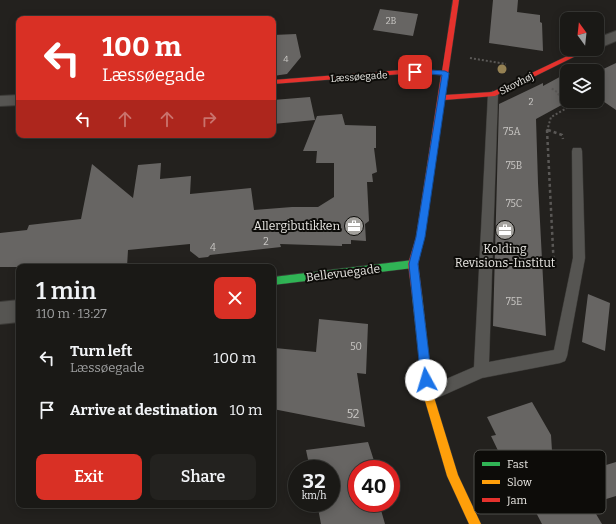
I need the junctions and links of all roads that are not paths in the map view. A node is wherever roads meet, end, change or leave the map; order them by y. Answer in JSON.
{"nodes":[{"id":1,"x":456,"y":0,"type":"edge"},
{"id":2,"x":616,"y":35,"type":"edge"},
{"id":3,"x":604,"y":41,"type":"edge"},
{"id":4,"x":572,"y":56,"type":"edge"},
{"id":5,"x":445,"y":73,"type":"junction"},
{"id":6,"x":276,"y":82,"type":"edge"},
{"id":7,"x":493,"y":94,"type":"junction"},
{"id":8,"x":441,"y":98,"type":"junction"},
{"id":9,"x":16,"y":100,"type":"edge"},
{"id":10,"x":0,"y":101,"type":"edge"},
{"id":11,"x":577,"y":151,"type":"dead end"},
{"id":12,"x":414,"y":264,"type":"junction"},
{"id":13,"x":276,"y":281,"type":"edge"},
{"id":14,"x":16,"y":311,"type":"edge"},
{"id":15,"x":0,"y":313,"type":"edge"},
{"id":16,"x":481,"y":371,"type":"junction"},
{"id":17,"x":428,"y":394,"type":"junction"},
{"id":18,"x":475,"y":524,"type":"edge"}],
"edges":[{"from":1,"to":5,"type":"street"},
{"from":2,"to":3,"type":"street"},
{"from":4,"to":7,"type":"street","name":"Skovhøj"},
{"from":5,"to":6,"type":"street","name":"Læssøegade"},
{"from":5,"to":8,"type":"street"},
{"from":7,"to":8,"type":"street","name":"Skovhøj"},
{"from":7,"to":16,"type":"lane"},
{"from":8,"to":12,"type":"street"},
{"from":9,"to":10,"type":"street"},
{"from":11,"to":16,"type":"lane"},
{"from":12,"to":13,"type":"street","name":"Bellevuegade"},
{"from":12,"to":17,"type":"street"},
{"from":14,"to":15,"type":"street"},
{"from":16,"to":17,"type":"lane"},
{"from":17,"to":18,"type":"street"}]}
